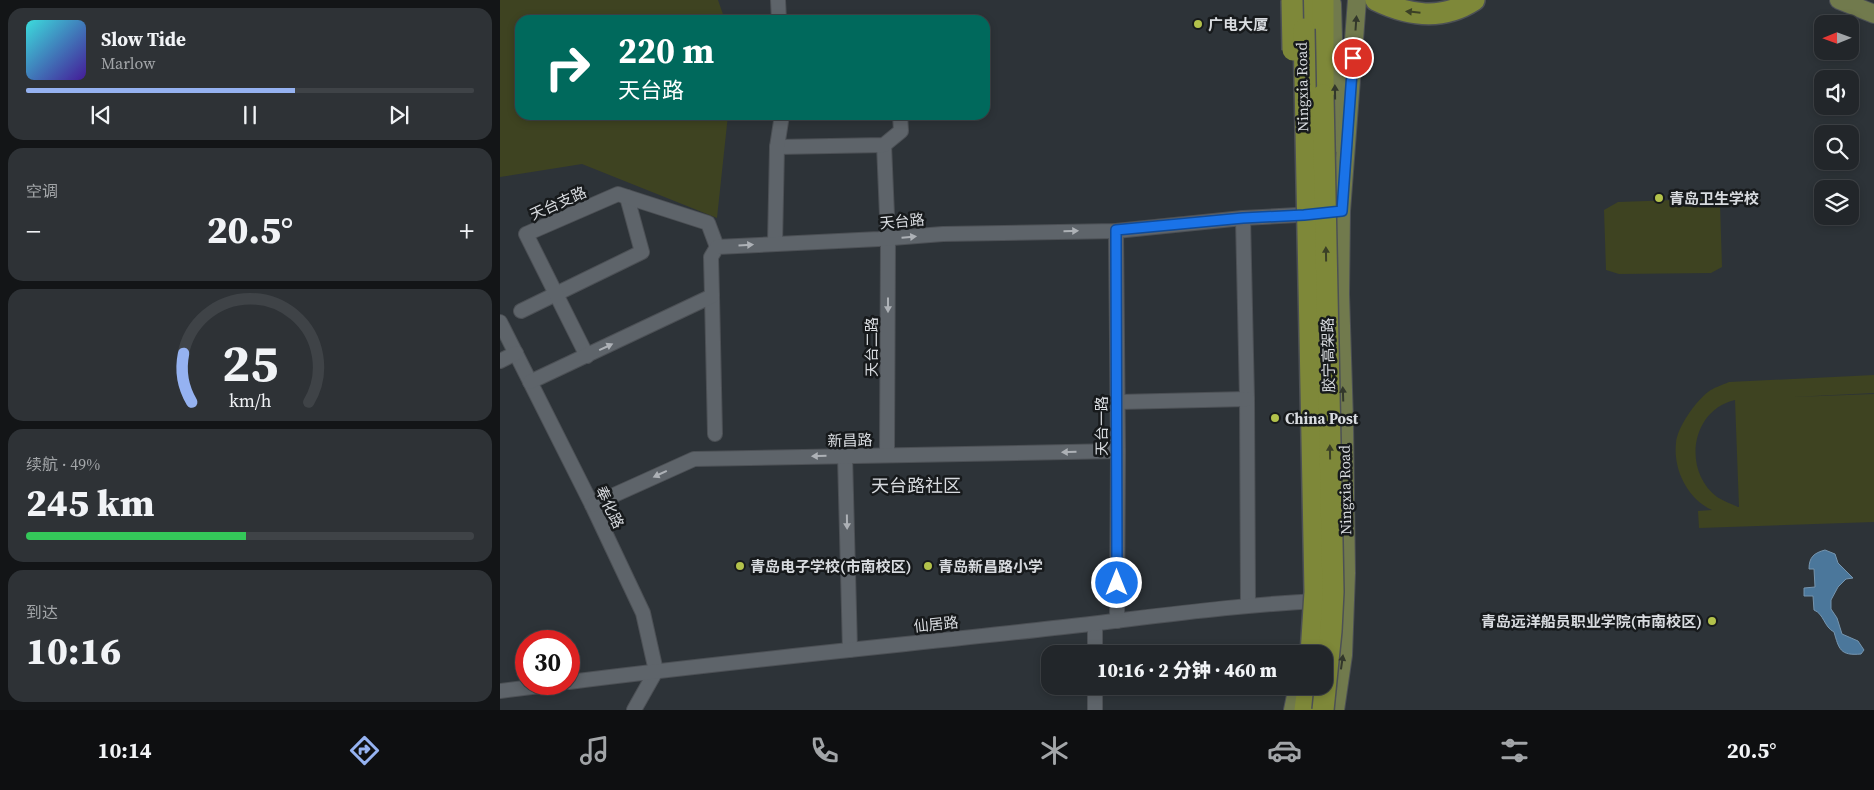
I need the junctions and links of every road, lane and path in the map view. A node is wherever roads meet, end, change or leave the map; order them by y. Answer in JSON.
{"nodes":[{"id":1,"x":778,"y":0,"type":"edge"},
{"id":2,"x":1292,"y":0,"type":"edge"},
{"id":3,"x":1300,"y":0,"type":"edge"},
{"id":4,"x":1304,"y":0,"type":"edge"},
{"id":5,"x":1323,"y":0,"type":"edge"},
{"id":6,"x":1332,"y":0,"type":"edge"},
{"id":7,"x":1357,"y":0,"type":"edge"},
{"id":8,"x":1376,"y":0,"type":"edge"},
{"id":9,"x":1474,"y":0,"type":"edge"},
{"id":10,"x":1839,"y":0,"type":"edge"},
{"id":11,"x":1874,"y":14,"type":"edge"},
{"id":12,"x":779,"y":15,"type":"edge"},
{"id":13,"x":781,"y":120,"type":"edge"},
{"id":14,"x":900,"y":120,"type":"edge"},
{"id":15,"x":884,"y":146,"type":"junction"},
{"id":16,"x":777,"y":147,"type":"junction"},
{"id":17,"x":627,"y":197,"type":"junction"},
{"id":18,"x":1342,"y":211,"type":"junction"},
{"id":19,"x":1243,"y":218,"type":"junction"},
{"id":20,"x":1306,"y":225,"type":"junction"},
{"id":21,"x":1116,"y":230,"type":"junction"},
{"id":22,"x":888,"y":239,"type":"junction"},
{"id":23,"x":775,"y":244,"type":"junction"},
{"id":24,"x":717,"y":247,"type":"junction"},
{"id":25,"x":556,"y":295,"type":"junction"},
{"id":26,"x":712,"y":296,"type":"junction"},
{"id":27,"x":521,"y":312,"type":"dead end"},
{"id":28,"x":500,"y":322,"type":"edge"},
{"id":29,"x":516,"y":353,"type":"junction"},
{"id":30,"x":587,"y":356,"type":"junction"},
{"id":31,"x":500,"y":360,"type":"edge"},
{"id":32,"x":530,"y":382,"type":"junction"},
{"id":33,"x":1247,"y":399,"type":"junction"},
{"id":34,"x":1118,"y":402,"type":"junction"},
{"id":35,"x":715,"y":434,"type":"dead end"},
{"id":36,"x":1118,"y":451,"type":"junction"},
{"id":37,"x":887,"y":455,"type":"junction"},
{"id":38,"x":845,"y":456,"type":"junction"},
{"id":39,"x":592,"y":505,"type":"junction"},
{"id":40,"x":1345,"y":600,"type":"junction"},
{"id":41,"x":1307,"y":602,"type":"junction"},
{"id":42,"x":1248,"y":605,"type":"junction"},
{"id":43,"x":1117,"y":621,"type":"junction"},
{"id":44,"x":1095,"y":624,"type":"junction"},
{"id":45,"x":1095,"y":645,"type":"edge"},
{"id":46,"x":1302,"y":645,"type":"edge"},
{"id":47,"x":1312,"y":645,"type":"edge"},
{"id":48,"x":850,"y":650,"type":"junction"},
{"id":49,"x":656,"y":671,"type":"junction"},
{"id":50,"x":580,"y":681,"type":"edge"},
{"id":51,"x":515,"y":689,"type":"edge"},
{"id":52,"x":500,"y":691,"type":"edge"},
{"id":53,"x":1095,"y":695,"type":"edge"},
{"id":54,"x":1296,"y":695,"type":"edge"},
{"id":55,"x":1307,"y":695,"type":"edge"},
{"id":56,"x":634,"y":710,"type":"edge"},
{"id":57,"x":1095,"y":710,"type":"edge"},
{"id":58,"x":1293,"y":710,"type":"edge"},
{"id":59,"x":1305,"y":710,"type":"edge"},
{"id":60,"x":1323,"y":710,"type":"edge"},
{"id":61,"x":1335,"y":710,"type":"edge"}],
"edges":[{"from":1,"to":12,"type":"street"},
{"from":2,"to":20,"type":"highway","bridge":true},
{"from":3,"to":20,"type":"main road","name":"Ningxia Road"},
{"from":4,"to":20,"type":"highway","name":"胶宁高架路","bridge":true},
{"from":60,"to":5,"type":"highway","name":"胶宁高架路","one_way":true,"bridge":true},
{"from":18,"to":6,"type":"main road","one_way":true},
{"from":18,"to":7,"type":"main road","name":"Ningxia Road","one_way":true},
{"from":9,"to":8,"type":"highway","one_way":true},
{"from":10,"to":11,"type":"main road"},
{"from":13,"to":16,"type":"street"},
{"from":14,"to":15,"type":"street"},
{"from":15,"to":16,"type":"street"},
{"from":15,"to":22,"type":"street","name":"天台二路"},
{"from":16,"to":23,"type":"street"},
{"from":17,"to":24,"type":"street","name":"天台支路"},
{"from":17,"to":25,"type":"street"},
{"from":17,"to":25,"type":"street","name":"天台支路"},
{"from":18,"to":20,"type":"street","name":"天台路"},
{"from":40,"to":18,"type":"main road","name":"Ningxia Road","one_way":true},
{"from":19,"to":20,"type":"street","name":"天台路"},
{"from":19,"to":21,"type":"street","name":"天台路"},
{"from":19,"to":33,"type":"street"},
{"from":20,"to":41,"type":"main road","name":"Ningxia Road"},
{"from":20,"to":47,"type":"highway","name":"胶宁高架路","bridge":true},
{"from":22,"to":21,"type":"street","name":"天台路","one_way":true},
{"from":21,"to":34,"type":"street","name":"天台一路"},
{"from":22,"to":23,"type":"street","name":"天台路"},
{"from":22,"to":37,"type":"street","name":"天台二路","one_way":true},
{"from":24,"to":23,"type":"street","name":"天台路","one_way":true},
{"from":24,"to":26,"type":"street"},
{"from":25,"to":27,"type":"street"},
{"from":25,"to":30,"type":"street","name":"天台支路"},
{"from":30,"to":26,"type":"street","one_way":true},
{"from":26,"to":35,"type":"street"},
{"from":28,"to":29,"type":"street","name":"奉化路"},
{"from":29,"to":31,"type":"street"},
{"from":29,"to":32,"type":"street","name":"奉化路"},
{"from":30,"to":32,"type":"street"},
{"from":32,"to":39,"type":"street","name":"奉化路"},
{"from":33,"to":34,"type":"street"},
{"from":33,"to":42,"type":"street"},
{"from":34,"to":36,"type":"street","name":"天台一路"},
{"from":36,"to":37,"type":"street","name":"新昌路","one_way":true},
{"from":36,"to":43,"type":"street","name":"天台一路"},
{"from":37,"to":38,"type":"street","name":"新昌路"},
{"from":38,"to":39,"type":"street","name":"新昌路","one_way":true},
{"from":38,"to":48,"type":"street","one_way":true},
{"from":39,"to":49,"type":"street","name":"奉化路"},
{"from":40,"to":41,"type":"street","name":"仙居路"},
{"from":61,"to":40,"type":"main road","name":"Ningxia Road","one_way":true},
{"from":41,"to":42,"type":"street","name":"仙居路"},
{"from":41,"to":46,"type":"main road","name":"Ningxia Road"},
{"from":42,"to":43,"type":"street","name":"仙居路"},
{"from":43,"to":44,"type":"street","name":"仙居路"},
{"from":44,"to":45,"type":"street"},
{"from":44,"to":48,"type":"street","name":"仙居路"},
{"from":48,"to":49,"type":"street","name":"仙居路"},
{"from":49,"to":50,"type":"street","name":"仙居路"},
{"from":49,"to":56,"type":"street"},
{"from":51,"to":52,"type":"street"},
{"from":53,"to":57,"type":"street"},
{"from":54,"to":58,"type":"main road"},
{"from":55,"to":59,"type":"highway"}]}
